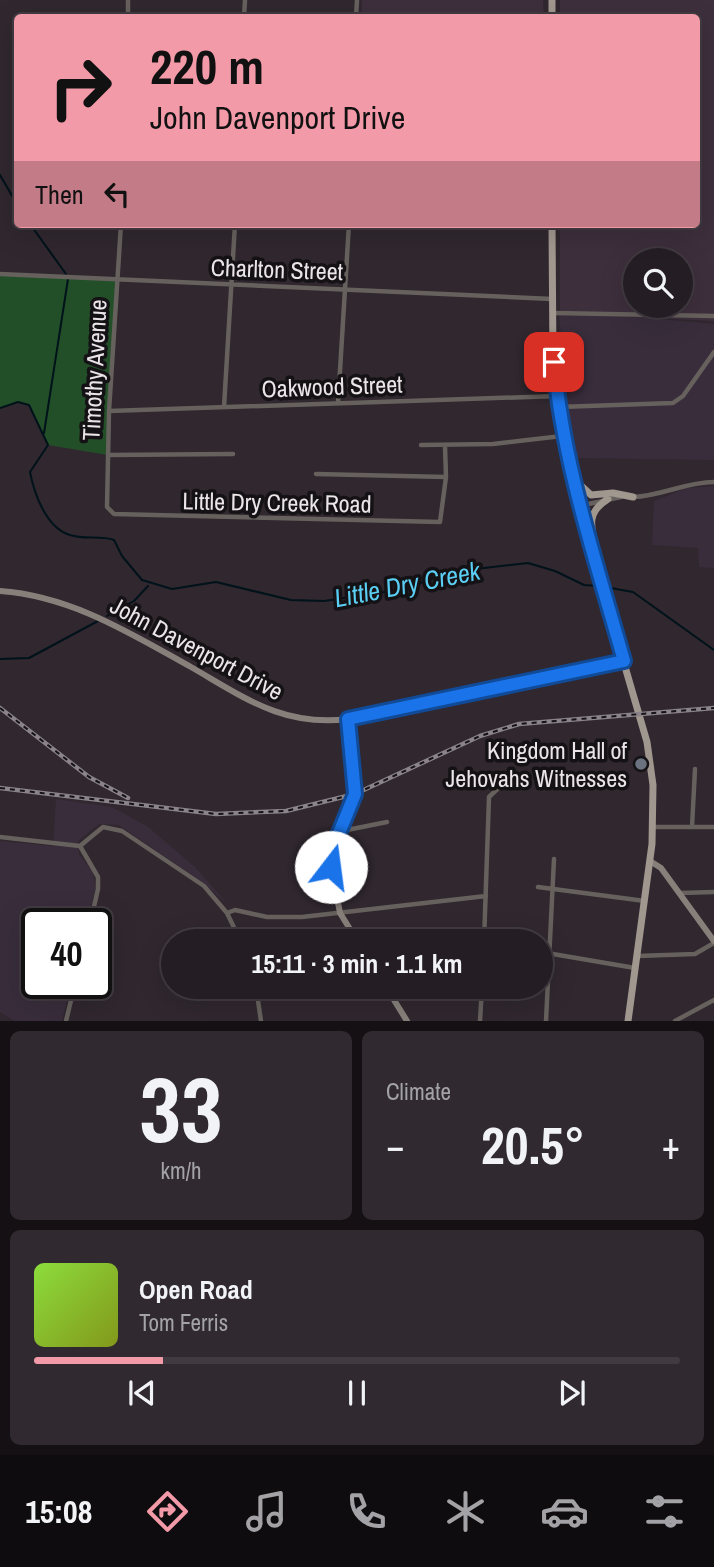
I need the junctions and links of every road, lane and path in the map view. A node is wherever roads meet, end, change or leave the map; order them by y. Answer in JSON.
{"nodes":[{"id":1,"x":121,"y":228,"type":"edge"},
{"id":2,"x":235,"y":228,"type":"edge"},
{"id":3,"x":349,"y":228,"type":"edge"},
{"id":4,"x":552,"y":228,"type":"edge"},
{"id":5,"x":0,"y":274,"type":"edge"},
{"id":6,"x":117,"y":280,"type":"junction"},
{"id":7,"x":232,"y":286,"type":"junction"},
{"id":8,"x":347,"y":288,"type":"junction"},
{"id":9,"x":552,"y":299,"type":"junction"},
{"id":10,"x":552,"y":313,"type":"junction"},
{"id":11,"x":714,"y":316,"type":"edge"},
{"id":12,"x":714,"y":352,"type":"edge"},
{"id":13,"x":557,"y":396,"type":"junction"},
{"id":14,"x":338,"y":403,"type":"junction"},
{"id":15,"x":224,"y":407,"type":"junction"},
{"id":16,"x":558,"y":407,"type":"junction"},
{"id":17,"x":109,"y":411,"type":"junction"},
{"id":18,"x":563,"y":436,"type":"junction"},
{"id":19,"x":421,"y":445,"type":"dead end"},
{"id":20,"x":445,"y":446,"type":"junction"},
{"id":21,"x":233,"y":454,"type":"dead end"},
{"id":22,"x":108,"y":455,"type":"junction"},
{"id":23,"x":316,"y":474,"type":"dead end"},
{"id":24,"x":446,"y":477,"type":"junction"},
{"id":25,"x":572,"y":477,"type":"junction"},
{"id":26,"x":714,"y":482,"type":"edge"},
{"id":27,"x":633,"y":497,"type":"junction"},
{"id":28,"x":608,"y":499,"type":"junction"},
{"id":29,"x":579,"y":506,"type":"junction"},
{"id":30,"x":114,"y":514,"type":"joint"},
{"id":31,"x":596,"y":559,"type":"junction"},
{"id":32,"x":0,"y":591,"type":"edge"},
{"id":33,"x":624,"y":661,"type":"junction"},
{"id":34,"x":348,"y":719,"type":"junction"},
{"id":35,"x":695,"y":769,"type":"dead end"},
{"id":36,"x":524,"y":775,"type":"dead end"},
{"id":37,"x":387,"y":822,"type":"dead end"},
{"id":38,"x":653,"y":827,"type":"junction"},
{"id":39,"x":692,"y":827,"type":"junction"},
{"id":40,"x":714,"y":827,"type":"edge"},
{"id":41,"x":341,"y":831,"type":"junction"},
{"id":42,"x":0,"y":837,"type":"edge"},
{"id":43,"x":80,"y":846,"type":"junction"},
{"id":44,"x":554,"y":859,"type":"dead end"},
{"id":45,"x":650,"y":861,"type":"junction"},
{"id":46,"x":538,"y":887,"type":"dead end"},
{"id":47,"x":552,"y":888,"type":"junction"},
{"id":48,"x":714,"y":892,"type":"edge"},
{"id":49,"x":680,"y":893,"type":"junction"},
{"id":50,"x":486,"y":896,"type":"junction"},
{"id":51,"x":645,"y":901,"type":"junction"},
{"id":52,"x":94,"y":908,"type":"edge"},
{"id":53,"x":227,"y":913,"type":"junction"},
{"id":54,"x":340,"y":914,"type":"junction"},
{"id":55,"x":235,"y":929,"type":"edge"},
{"id":56,"x":350,"y":929,"type":"edge"},
{"id":57,"x":485,"y":929,"type":"edge"},
{"id":58,"x":550,"y":929,"type":"edge"},
{"id":59,"x":714,"y":942,"type":"edge"},
{"id":60,"x":553,"y":955,"type":"edge"},
{"id":61,"x":637,"y":956,"type":"junction"},
{"id":62,"x":635,"y":968,"type":"junction"},
{"id":63,"x":71,"y":999,"type":"edge"},
{"id":64,"x":258,"y":999,"type":"edge"},
{"id":65,"x":393,"y":999,"type":"edge"},
{"id":66,"x":481,"y":999,"type":"edge"},
{"id":67,"x":548,"y":999,"type":"edge"},
{"id":68,"x":714,"y":1000,"type":"edge"},
{"id":69,"x":66,"y":1021,"type":"edge"},
{"id":70,"x":261,"y":1021,"type":"edge"},
{"id":71,"x":407,"y":1021,"type":"edge"},
{"id":72,"x":480,"y":1021,"type":"edge"},
{"id":73,"x":547,"y":1021,"type":"edge"},
{"id":74,"x":628,"y":1021,"type":"edge"},
{"id":75,"x":675,"y":1021,"type":"edge"}],
"edges":[{"from":1,"to":6,"type":"street","name":"Timothy Avenue"},
{"from":2,"to":7,"type":"street"},
{"from":3,"to":8,"type":"street"},
{"from":4,"to":9,"type":"main road"},
{"from":5,"to":6,"type":"street","name":"Charlton Street"},
{"from":6,"to":7,"type":"street","name":"Charlton Street"},
{"from":6,"to":17,"type":"street","name":"Timothy Avenue"},
{"from":7,"to":8,"type":"street","name":"Charlton Street"},
{"from":7,"to":15,"type":"street"},
{"from":8,"to":9,"type":"street","name":"Charlton Street"},
{"from":8,"to":14,"type":"street"},
{"from":9,"to":10,"type":"main road"},
{"from":10,"to":11,"type":"street"},
{"from":10,"to":13,"type":"main road"},
{"from":12,"to":16,"type":"street"},
{"from":13,"to":14,"type":"street","name":"Oakwood Street"},
{"from":13,"to":16,"type":"main road"},
{"from":14,"to":15,"type":"street","name":"Oakwood Street"},
{"from":15,"to":17,"type":"street","name":"Oakwood Street"},
{"from":16,"to":18,"type":"main road"},
{"from":17,"to":22,"type":"street","name":"Timothy Avenue"},
{"from":18,"to":20,"type":"street"},
{"from":18,"to":25,"type":"main road"},
{"from":19,"to":20,"type":"street"},
{"from":20,"to":24,"type":"street"},
{"from":21,"to":22,"type":"street"},
{"from":22,"to":30,"type":"street","name":"Timothy Avenue"},
{"from":23,"to":24,"type":"street"},
{"from":24,"to":30,"type":"street","name":"Little Dry Creek Road"},
{"from":25,"to":27,"type":"main road"},
{"from":25,"to":29,"type":"main road"},
{"from":26,"to":27,"type":"street"},
{"from":27,"to":28,"type":"street"},
{"from":28,"to":29,"type":"street"},
{"from":28,"to":31,"type":"main road"},
{"from":29,"to":31,"type":"main road"},
{"from":31,"to":33,"type":"main road"},
{"from":32,"to":34,"type":"street","name":"John Davenport Drive"},
{"from":33,"to":34,"type":"street","name":"John Davenport Drive"},
{"from":33,"to":38,"type":"main road"},
{"from":34,"to":41,"type":"street"},
{"from":35,"to":39,"type":"street"},
{"from":36,"to":50,"type":"street"},
{"from":37,"to":41,"type":"street"},
{"from":38,"to":39,"type":"street"},
{"from":38,"to":45,"type":"main road"},
{"from":39,"to":40,"type":"street"},
{"from":41,"to":54,"type":"street"},
{"from":42,"to":43,"type":"street"},
{"from":43,"to":52,"type":"street"},
{"from":43,"to":53,"type":"street"},
{"from":44,"to":47,"type":"street"},
{"from":45,"to":49,"type":"street"},
{"from":45,"to":51,"type":"main road"},
{"from":46,"to":47,"type":"street"},
{"from":47,"to":51,"type":"street"},
{"from":47,"to":58,"type":"street"},
{"from":48,"to":49,"type":"street"},
{"from":49,"to":59,"type":"street"},
{"from":50,"to":54,"type":"street"},
{"from":50,"to":57,"type":"street"},
{"from":51,"to":61,"type":"main road"},
{"from":53,"to":54,"type":"street"},
{"from":53,"to":55,"type":"street"},
{"from":54,"to":56,"type":"street"},
{"from":59,"to":61,"type":"street"},
{"from":60,"to":62,"type":"street"},
{"from":61,"to":62,"type":"main road"},
{"from":62,"to":74,"type":"main road"},
{"from":63,"to":69,"type":"street"},
{"from":64,"to":70,"type":"street"},
{"from":65,"to":71,"type":"street"},
{"from":66,"to":72,"type":"street"},
{"from":67,"to":73,"type":"street"},
{"from":68,"to":75,"type":"street"}]}
